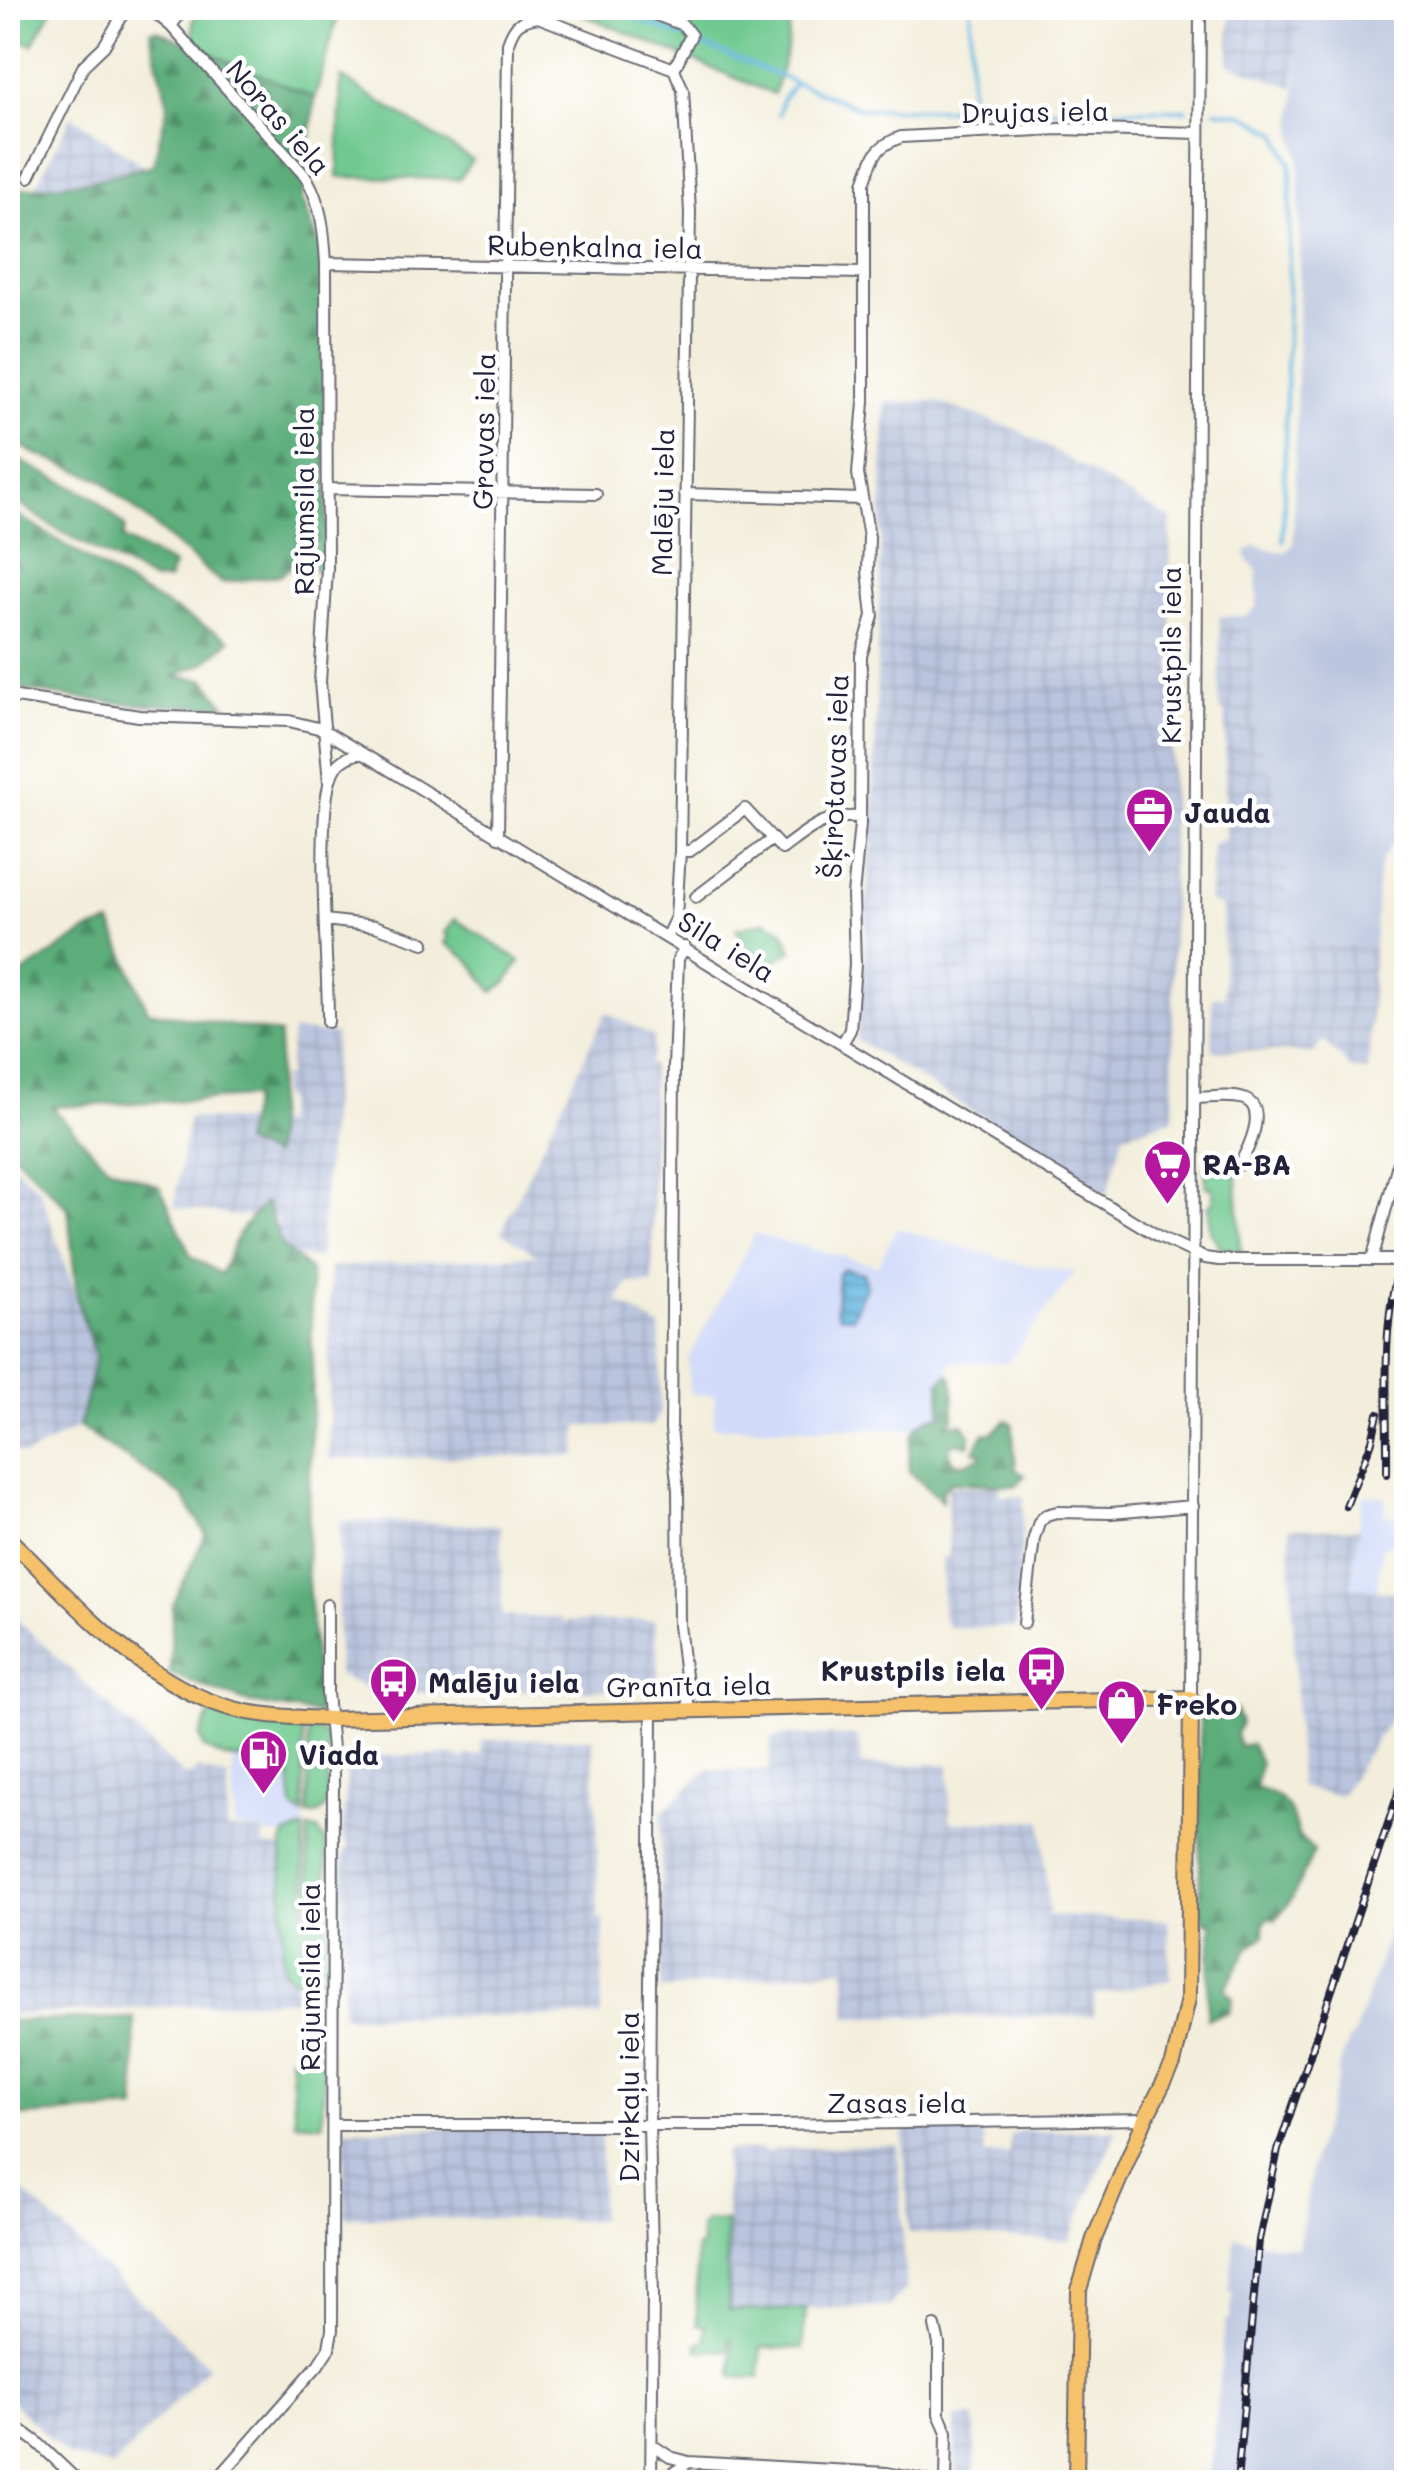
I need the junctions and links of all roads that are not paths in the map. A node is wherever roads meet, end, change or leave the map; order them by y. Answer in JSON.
{"nodes":[{"id":1,"x":127,"y":8,"type":"edge"},
{"id":2,"x":149,"y":8,"type":"edge"},
{"id":3,"x":184,"y":8,"type":"edge"},
{"id":4,"x":643,"y":8,"type":"edge"},
{"id":5,"x":1200,"y":8,"type":"edge"},
{"id":6,"x":170,"y":26,"type":"junction"},
{"id":7,"x":674,"y":69,"type":"junction"},
{"id":8,"x":1200,"y":134,"type":"junction"},
{"id":9,"x":875,"y":152,"type":"joint"},
{"id":10,"x":29,"y":177,"type":"dead end"},
{"id":11,"x":323,"y":219,"type":"joint"},
{"id":12,"x":326,"y":263,"type":"junction"},
{"id":13,"x":506,"y":267,"type":"junction"},
{"id":14,"x":688,"y":271,"type":"junction"},
{"id":15,"x":864,"y":274,"type":"junction"},
{"id":16,"x":327,"y":488,"type":"junction"},
{"id":17,"x":505,"y":493,"type":"junction"},
{"id":18,"x":596,"y":494,"type":"dead end"},
{"id":19,"x":685,"y":494,"type":"junction"},
{"id":20,"x":862,"y":499,"type":"junction"},
{"id":21,"x":10,"y":696,"type":"dead end"},
{"id":22,"x":322,"y":729,"type":"junction"},
{"id":23,"x":360,"y":752,"type":"junction"},
{"id":24,"x":328,"y":782,"type":"junction"},
{"id":25,"x":860,"y":816,"type":"junction"},
{"id":26,"x":498,"y":836,"type":"junction"},
{"id":27,"x":771,"y":840,"type":"junction"},
{"id":28,"x":680,"y":851,"type":"junction"},
{"id":29,"x":696,"y":897,"type":"dead end"},
{"id":30,"x":325,"y":920,"type":"junction"},
{"id":31,"x":667,"y":936,"type":"junction"},
{"id":32,"x":424,"y":944,"type":"dead end"},
{"id":33,"x":685,"y":947,"type":"junction"},
{"id":34,"x":328,"y":1022,"type":"dead end"},
{"id":35,"x":842,"y":1044,"type":"junction"},
{"id":36,"x":1406,"y":1082,"type":"edge"},
{"id":37,"x":1406,"y":1090,"type":"edge"},
{"id":38,"x":1194,"y":1098,"type":"junction"},
{"id":39,"x":1406,"y":1134,"type":"edge"},
{"id":40,"x":1239,"y":1165,"type":"dead end"},
{"id":41,"x":1193,"y":1253,"type":"junction"},
{"id":42,"x":1372,"y":1260,"type":"junction"},
{"id":43,"x":1406,"y":1260,"type":"edge"},
{"id":44,"x":1193,"y":1506,"type":"junction"},
{"id":45,"x":8,"y":1538,"type":"edge"},
{"id":46,"x":328,"y":1605,"type":"dead end"},
{"id":47,"x":1024,"y":1623,"type":"dead end"},
{"id":48,"x":1191,"y":1698,"type":"junction"},
{"id":49,"x":689,"y":1710,"type":"junction"},
{"id":50,"x":652,"y":1711,"type":"junction"},
{"id":51,"x":331,"y":1719,"type":"junction"},
{"id":52,"x":1145,"y":2119,"type":"junction"},
{"id":53,"x":649,"y":2124,"type":"junction"},
{"id":54,"x":332,"y":2125,"type":"junction"},
{"id":55,"x":934,"y":2326,"type":"dead end"},
{"id":56,"x":10,"y":2421,"type":"edge"},
{"id":57,"x":652,"y":2445,"type":"junction"},
{"id":58,"x":689,"y":2462,"type":"junction"},
{"id":59,"x":79,"y":2482,"type":"edge"},
{"id":60,"x":216,"y":2482,"type":"edge"},
{"id":61,"x":651,"y":2482,"type":"edge"},
{"id":62,"x":660,"y":2482,"type":"edge"},
{"id":63,"x":932,"y":2482,"type":"edge"},
{"id":64,"x":946,"y":2482,"type":"edge"},
{"id":65,"x":1076,"y":2482,"type":"edge"}],
"edges":[{"from":1,"to":10,"type":"street"},
{"from":2,"to":6,"type":"street","name":"Noras iela"},
{"from":3,"to":6,"type":"street"},
{"from":4,"to":7,"type":"street"},
{"from":5,"to":8,"type":"street","name":"Krustpils iela"},
{"from":6,"to":11,"type":"street","name":"Noras iela"},
{"from":7,"to":13,"type":"street","name":"Gravas iela"},
{"from":7,"to":14,"type":"street","name":"Malēju iela"},
{"from":8,"to":9,"type":"street","name":"Drujas iela"},
{"from":8,"to":38,"type":"street","name":"Krustpils iela"},
{"from":9,"to":15,"type":"street","name":"Šķirotavas iela"},
{"from":11,"to":12,"type":"street","name":"Rājumsila iela"},
{"from":12,"to":13,"type":"street","name":"Rubeņkalna iela"},
{"from":12,"to":16,"type":"street","name":"Rājumsila iela"},
{"from":13,"to":14,"type":"street","name":"Rubeņkalna iela"},
{"from":13,"to":17,"type":"street","name":"Gravas iela"},
{"from":14,"to":15,"type":"street","name":"Rubeņkalna iela"},
{"from":14,"to":19,"type":"street","name":"Malēju iela"},
{"from":15,"to":20,"type":"street","name":"Šķirotavas iela"},
{"from":16,"to":17,"type":"street"},
{"from":16,"to":22,"type":"street","name":"Rājumsila iela"},
{"from":17,"to":18,"type":"street"},
{"from":17,"to":26,"type":"street","name":"Gravas iela"},
{"from":19,"to":20,"type":"street"},
{"from":19,"to":28,"type":"street","name":"Malēju iela"},
{"from":20,"to":25,"type":"street","name":"Šķirotavas iela"},
{"from":21,"to":22,"type":"street","name":"Sila iela"},
{"from":22,"to":23,"type":"street","name":"Sila iela"},
{"from":22,"to":24,"type":"street","name":"Rājumsila iela"},
{"from":23,"to":24,"type":"street"},
{"from":23,"to":26,"type":"street","name":"Sila iela"},
{"from":24,"to":30,"type":"street","name":"Rājumsila iela"},
{"from":25,"to":27,"type":"street"},
{"from":25,"to":35,"type":"street","name":"Šķirotavas iela"},
{"from":26,"to":31,"type":"street","name":"Sila iela"},
{"from":27,"to":28,"type":"street"},
{"from":27,"to":29,"type":"street"},
{"from":28,"to":31,"type":"street","name":"Malēju iela"},
{"from":30,"to":32,"type":"street"},
{"from":30,"to":34,"type":"street","name":"Rājumsila iela"},
{"from":31,"to":33,"type":"street","name":"Sila iela"},
{"from":33,"to":35,"type":"street","name":"Sila iela"},
{"from":33,"to":49,"type":"street"},
{"from":35,"to":41,"type":"street","name":"Sila iela"},
{"from":36,"to":37,"type":"street"},
{"from":38,"to":40,"type":"street"},
{"from":38,"to":41,"type":"street","name":"Krustpils iela"},
{"from":39,"to":42,"type":"street"},
{"from":41,"to":42,"type":"street","name":"Sila iela"},
{"from":41,"to":44,"type":"street","name":"Krustpils iela"},
{"from":42,"to":43,"type":"street","name":"Sila iela"},
{"from":44,"to":47,"type":"street"},
{"from":44,"to":48,"type":"street","name":"Krustpils iela"},
{"from":45,"to":51,"type":"main road","name":"Granīta iela"},
{"from":46,"to":51,"type":"street","name":"Rājumsila iela"},
{"from":48,"to":49,"type":"main road","name":"Granīta iela"},
{"from":48,"to":52,"type":"main road","name":"Krustpils iela"},
{"from":49,"to":50,"type":"main road","name":"Granīta iela"},
{"from":50,"to":51,"type":"main road","name":"Granīta iela"},
{"from":50,"to":53,"type":"street","name":"Dzirkaļu iela"},
{"from":51,"to":54,"type":"street","name":"Rājumsila iela"},
{"from":52,"to":53,"type":"street","name":"Zasas iela"},
{"from":52,"to":65,"type":"main road","name":"Krustpils iela"},
{"from":53,"to":54,"type":"street","name":"Zasas iela"},
{"from":53,"to":57,"type":"street","name":"Dzirkaļu iela"},
{"from":54,"to":60,"type":"street","name":"Rājumsila iela"},
{"from":55,"to":64,"type":"street"},
{"from":56,"to":59,"type":"street"},
{"from":57,"to":58,"type":"street"},
{"from":57,"to":61,"type":"street","name":"Dzirkaļu iela"},
{"from":58,"to":62,"type":"street"},
{"from":58,"to":63,"type":"street"}]}
